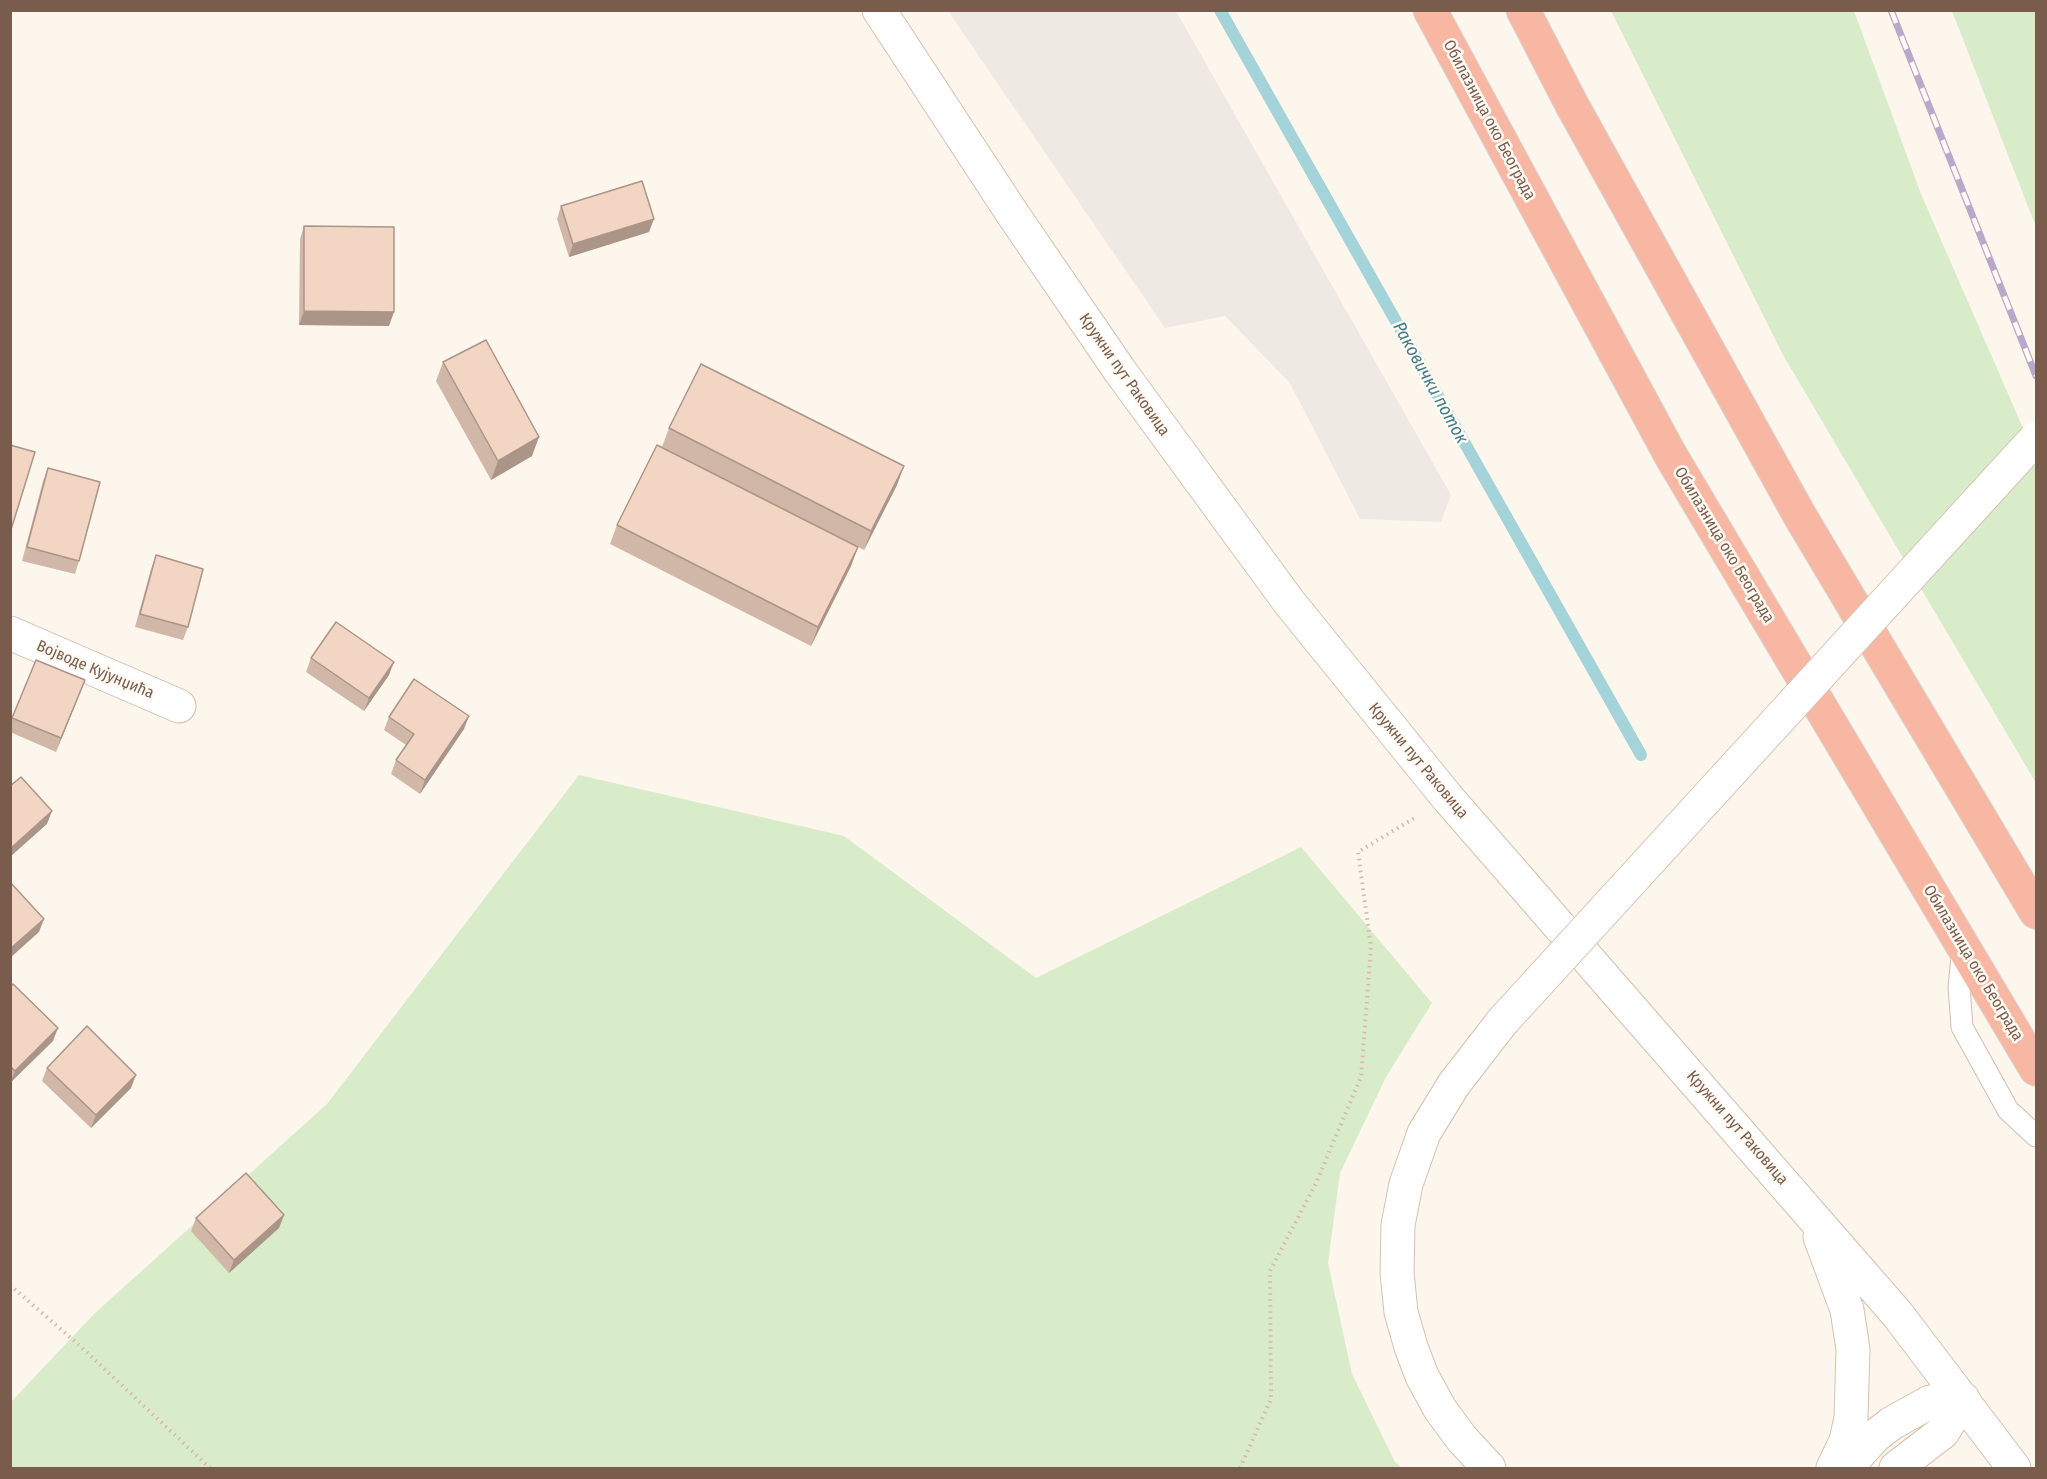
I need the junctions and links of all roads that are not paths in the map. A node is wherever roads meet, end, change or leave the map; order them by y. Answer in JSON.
{"nodes":[{"id":1,"x":879,"y":10,"type":"edge"},
{"id":2,"x":1430,"y":10,"type":"edge"},
{"id":3,"x":1523,"y":10,"type":"edge"},
{"id":4,"x":2037,"y":438,"type":"edge"},
{"id":5,"x":10,"y":633,"type":"edge"},
{"id":6,"x":179,"y":706,"type":"dead end"},
{"id":7,"x":2037,"y":912,"type":"edge"},
{"id":8,"x":1963,"y":946,"type":"junction"},
{"id":9,"x":2037,"y":1070,"type":"edge"},
{"id":10,"x":2037,"y":1136,"type":"edge"},
{"id":11,"x":1809,"y":1210,"type":"junction"},
{"id":12,"x":1963,"y":1399,"type":"junction"},
{"id":13,"x":1489,"y":1468,"type":"edge"},
{"id":14,"x":1833,"y":1468,"type":"edge"},
{"id":15,"x":1846,"y":1468,"type":"edge"},
{"id":16,"x":1896,"y":1468,"type":"edge"},
{"id":17,"x":2014,"y":1468,"type":"edge"}],
"edges":[{"from":1,"to":11,"type":"street","name":"Кружни пут Раковица"},
{"from":2,"to":8,"type":"highway","name":"Обилазница око Београда"},
{"from":3,"to":7,"type":"highway"},
{"from":4,"to":13,"type":"street","bridge":true},
{"from":5,"to":6,"type":"street","name":"Војводе Кујунџића"},
{"from":8,"to":9,"type":"highway","name":"Обилазница око Београда"},
{"from":8,"to":10,"type":"lane"},
{"from":11,"to":12,"type":"street","name":"Кружни пут Раковица"},
{"from":11,"to":14,"type":"street"},
{"from":12,"to":15,"type":"street"},
{"from":12,"to":16,"type":"street"},
{"from":12,"to":17,"type":"street","name":"Кружни пут Раковица"}]}
